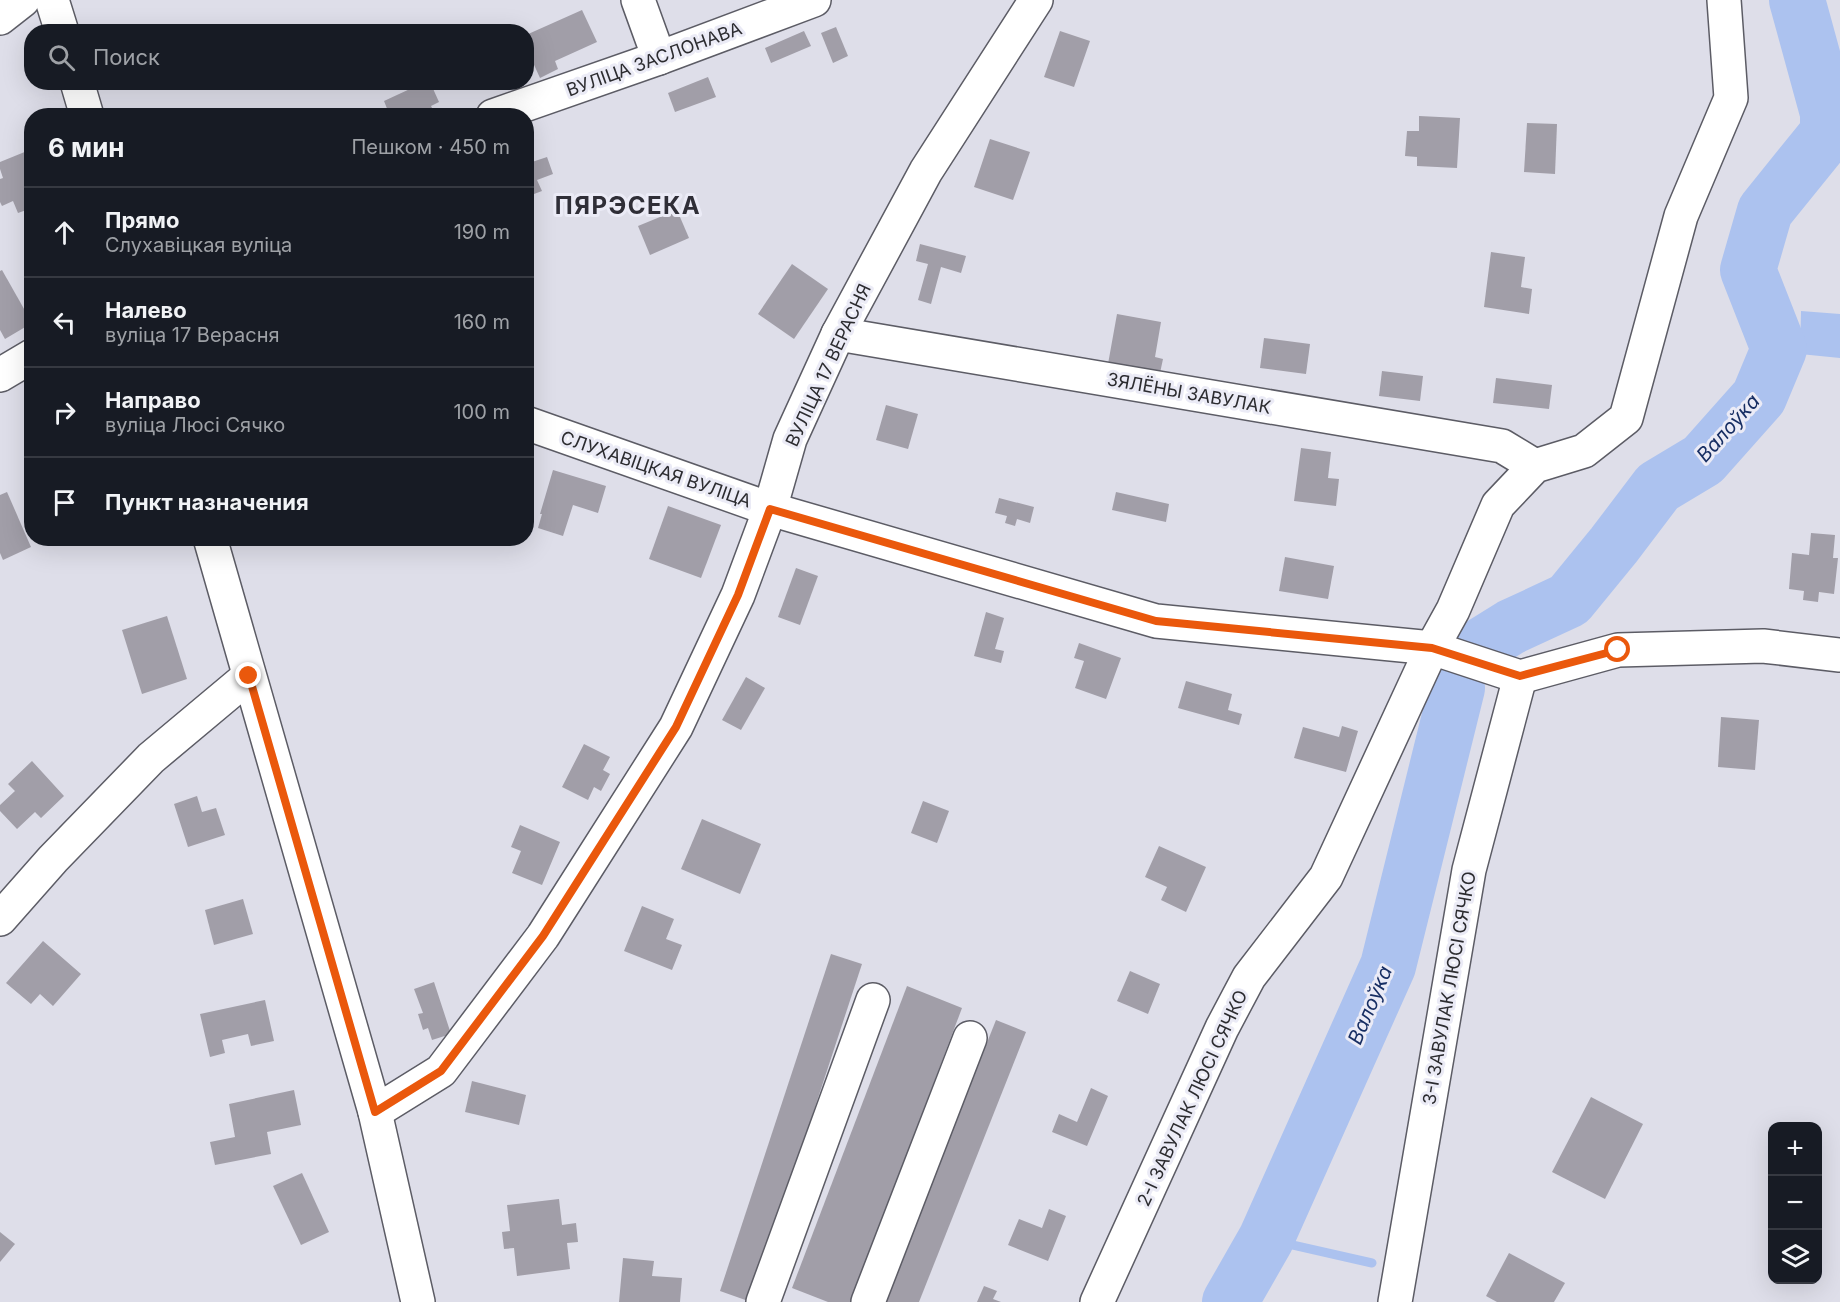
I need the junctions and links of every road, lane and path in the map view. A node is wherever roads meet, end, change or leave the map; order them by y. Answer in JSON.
{"nodes":[{"id":1,"x":23,"y":0,"type":"edge"},
{"id":2,"x":52,"y":0,"type":"edge"},
{"id":3,"x":638,"y":0,"type":"edge"},
{"id":4,"x":814,"y":0,"type":"edge"},
{"id":5,"x":1036,"y":0,"type":"edge"},
{"id":6,"x":1724,"y":0,"type":"edge"},
{"id":7,"x":0,"y":18,"type":"edge"},
{"id":8,"x":60,"y":24,"type":"edge"},
{"id":9,"x":659,"y":58,"type":"junction"},
{"id":10,"x":79,"y":90,"type":"edge"},
{"id":11,"x":85,"y":108,"type":"edge"},
{"id":12,"x":516,"y":108,"type":"edge"},
{"id":13,"x":838,"y":334,"type":"junction"},
{"id":14,"x":24,"y":361,"type":"edge"},
{"id":15,"x":0,"y":375,"type":"edge"},
{"id":16,"x":534,"y":426,"type":"edge"},
{"id":17,"x":1535,"y":466,"type":"junction"},
{"id":18,"x":770,"y":509,"type":"junction"},
{"id":19,"x":212,"y":546,"type":"edge"},
{"id":20,"x":1432,"y":648,"type":"junction"},
{"id":21,"x":1840,"y":655,"type":"edge"},
{"id":22,"x":249,"y":676,"type":"junction"},
{"id":23,"x":1520,"y":676,"type":"junction"},
{"id":24,"x":0,"y":919,"type":"edge"},
{"id":25,"x":873,"y":1000,"type":"dead end"},
{"id":26,"x":970,"y":1038,"type":"dead end"},
{"id":27,"x":375,"y":1112,"type":"junction"},
{"id":28,"x":418,"y":1302,"type":"edge"},
{"id":29,"x":763,"y":1302,"type":"edge"},
{"id":30,"x":868,"y":1302,"type":"edge"},
{"id":31,"x":1097,"y":1302,"type":"edge"},
{"id":32,"x":1395,"y":1302,"type":"edge"}],
"edges":[{"from":1,"to":7,"type":"street"},
{"from":2,"to":8,"type":"street"},
{"from":3,"to":9,"type":"street"},
{"from":4,"to":9,"type":"street","name":"ВУЛІЦА ЗАСЛОНАВА"},
{"from":5,"to":13,"type":"street","name":"ВУЛІЦА 17 ВЕРАСНЯ"},
{"from":6,"to":17,"type":"street"},
{"from":9,"to":12,"type":"street","name":"ВУЛІЦА ЗАСЛОНАВА"},
{"from":10,"to":11,"type":"street"},
{"from":13,"to":17,"type":"street","name":"ЗЯЛЁНЫ ЗАВУЛАК"},
{"from":13,"to":18,"type":"street","name":"ВУЛІЦА 17 ВЕРАСНЯ"},
{"from":14,"to":15,"type":"street"},
{"from":16,"to":18,"type":"street","name":"СЛУХАВІЦКАЯ ВУЛІЦА"},
{"from":17,"to":20,"type":"street","name":"2-І ЗАВУЛАК ЛЮСІ СЯЧКО"},
{"from":18,"to":20,"type":"street","name":"СЛУХАВІЦКАЯ ВУЛІЦА"},
{"from":18,"to":27,"type":"street","name":"ВУЛІЦА 17 ВЕРАСНЯ"},
{"from":19,"to":22,"type":"street"},
{"from":20,"to":23,"type":"street","name":"СЛУХАВІЦКАЯ ВУЛІЦА"},
{"from":20,"to":31,"type":"street","name":"2-І ЗАВУЛАК ЛЮСІ СЯЧКО"},
{"from":21,"to":23,"type":"street"},
{"from":22,"to":24,"type":"street"},
{"from":22,"to":27,"type":"street"},
{"from":23,"to":32,"type":"street","name":"3-І ЗАВУЛАК ЛЮСІ СЯЧКО"},
{"from":25,"to":29,"type":"street"},
{"from":26,"to":30,"type":"street"},
{"from":27,"to":28,"type":"street"}]}
